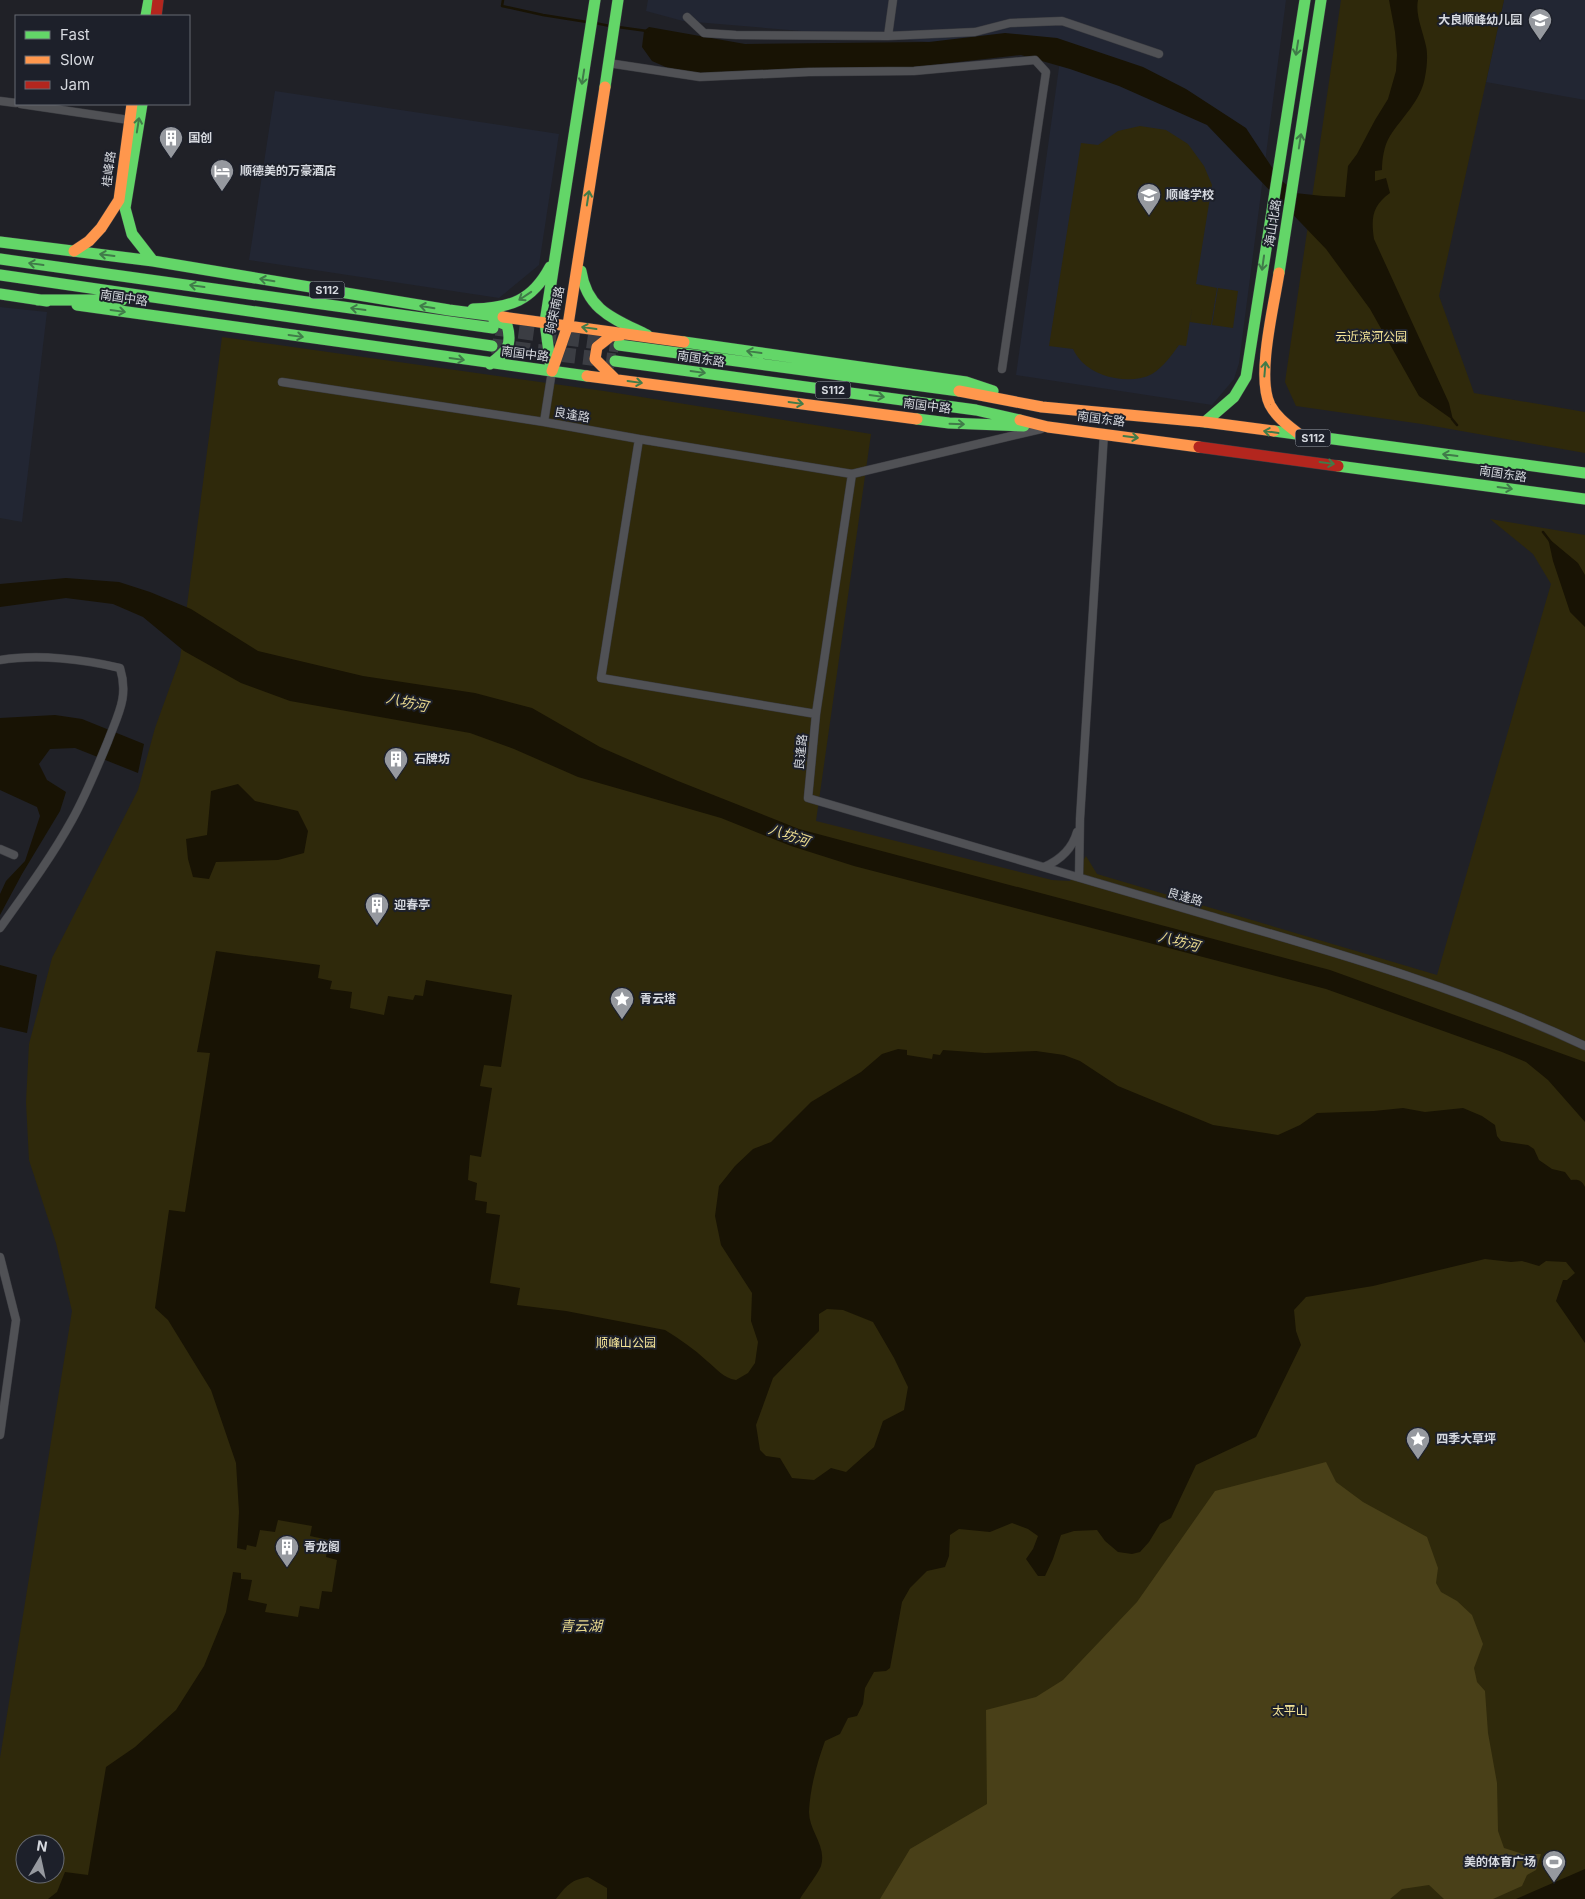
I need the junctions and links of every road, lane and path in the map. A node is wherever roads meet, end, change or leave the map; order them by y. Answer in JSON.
{"nodes":[{"id":1,"x":149,"y":0,"type":"edge"},
{"id":2,"x":158,"y":0,"type":"edge"},
{"id":3,"x":595,"y":0,"type":"edge"},
{"id":4,"x":618,"y":0,"type":"edge"},
{"id":5,"x":893,"y":0,"type":"edge"},
{"id":6,"x":1305,"y":0,"type":"edge"},
{"id":7,"x":1321,"y":0,"type":"edge"},
{"id":8,"x":146,"y":15,"type":"edge"},
{"id":9,"x":156,"y":15,"type":"edge"},
{"id":10,"x":687,"y":17,"type":"dead end"},
{"id":11,"x":888,"y":36,"type":"junction"},
{"id":12,"x":1159,"y":54,"type":"dead end"},
{"id":13,"x":608,"y":63,"type":"junction"},
{"id":14,"x":0,"y":101,"type":"edge"},
{"id":15,"x":15,"y":103,"type":"edge"},
{"id":16,"x":28,"y":105,"type":"edge"},
{"id":17,"x":132,"y":105,"type":"edge"},
{"id":18,"x":142,"y":105,"type":"edge"},
{"id":19,"x":129,"y":120,"type":"junction"},
{"id":20,"x":0,"y":242,"type":"edge"},
{"id":21,"x":558,"y":242,"type":"junction"},
{"id":22,"x":580,"y":246,"type":"junction"},
{"id":23,"x":74,"y":251,"type":"junction"},
{"id":24,"x":0,"y":259,"type":"edge"},
{"id":25,"x":153,"y":261,"type":"junction"},
{"id":26,"x":0,"y":275,"type":"edge"},
{"id":27,"x":0,"y":294,"type":"edge"},
{"id":28,"x":38,"y":300,"type":"junction"},
{"id":29,"x":177,"y":300,"type":"junction"},
{"id":30,"x":449,"y":310,"type":"junction"},
{"id":31,"x":479,"y":314,"type":"junction"},
{"id":32,"x":545,"y":322,"type":"junction"},
{"id":33,"x":568,"y":325,"type":"junction"},
{"id":34,"x":493,"y":328,"type":"tunnel mouth"},
{"id":35,"x":631,"y":334,"type":"junction"},
{"id":36,"x":654,"y":338,"type":"junction"},
{"id":37,"x":618,"y":345,"type":"tunnel mouth"},
{"id":38,"x":492,"y":346,"type":"tunnel mouth"},
{"id":39,"x":616,"y":361,"type":"tunnel mouth"},
{"id":40,"x":490,"y":364,"type":"junction"},
{"id":41,"x":1002,"y":369,"type":"dead end"},
{"id":42,"x":552,"y":371,"type":"junction"},
{"id":43,"x":615,"y":379,"type":"junction"},
{"id":44,"x":282,"y":382,"type":"dead end"},
{"id":45,"x":1042,"y":407,"type":"junction"},
{"id":46,"x":544,"y":422,"type":"junction"},
{"id":47,"x":1204,"y":422,"type":"junction"},
{"id":48,"x":1048,"y":427,"type":"junction"},
{"id":49,"x":1104,"y":433,"type":"junction"},
{"id":50,"x":1302,"y":437,"type":"junction"},
{"id":51,"x":638,"y":438,"type":"junction"},
{"id":52,"x":1585,"y":473,"type":"edge"},
{"id":53,"x":852,"y":474,"type":"junction"},
{"id":54,"x":1585,"y":499,"type":"edge"},
{"id":55,"x":0,"y":660,"type":"edge"},
{"id":56,"x":816,"y":714,"type":"junction"},
{"id":57,"x":1080,"y":819,"type":"junction"},
{"id":58,"x":0,"y":849,"type":"edge"},
{"id":59,"x":14,"y":854,"type":"dead end"},
{"id":60,"x":1044,"y":867,"type":"junction"},
{"id":61,"x":1079,"y":877,"type":"junction"},
{"id":62,"x":0,"y":928,"type":"edge"},
{"id":63,"x":1585,"y":1046,"type":"edge"},
{"id":64,"x":0,"y":1257,"type":"edge"},
{"id":65,"x":2,"y":1275,"type":"edge"},
{"id":66,"x":0,"y":1435,"type":"edge"}],
"edges":[{"from":1,"to":8,"type":"main road"},
{"from":2,"to":9,"type":"main road"},
{"from":3,"to":21,"type":"main road","name":"驹荣南路","one_way":true},
{"from":4,"to":13,"type":"main road","name":"驹荣南路"},
{"from":5,"to":11,"type":"street"},
{"from":6,"to":47,"type":"main road","name":"海山北路","one_way":true},
{"from":50,"to":7,"type":"main road","name":"海山北路","one_way":true},
{"from":10,"to":11,"type":"street"},
{"from":11,"to":12,"type":"street"},
{"from":22,"to":13,"type":"main road","name":"驹荣南路","one_way":true},
{"from":13,"to":41,"type":"street"},
{"from":14,"to":15,"type":"street"},
{"from":16,"to":19,"type":"street"},
{"from":17,"to":19,"type":"main road","name":"桂峰路"},
{"from":25,"to":18,"type":"main road","one_way":true},
{"from":19,"to":23,"type":"main road","name":"桂峰路"},
{"from":20,"to":23,"type":"main road","number":"S112"},
{"from":21,"to":30,"type":"main road","one_way":true},
{"from":21,"to":32,"type":"main road","name":"驹荣南路"},
{"from":22,"to":33,"type":"main road","name":"驹荣南路"},
{"from":22,"to":36,"type":"main road"},
{"from":25,"to":23,"type":"main road","number":"S112","one_way":true},
{"from":34,"to":24,"type":"main road","name":"南国中路","number":"S112","one_way":true},
{"from":30,"to":25,"type":"main road","number":"S112","one_way":true},
{"from":26,"to":29,"type":"main road","name":"南国中路"},
{"from":27,"to":28,"type":"main road","name":"南国中路"},
{"from":28,"to":29,"type":"main road"},
{"from":28,"to":40,"type":"main road","name":"南国中路","one_way":true},
{"from":29,"to":38,"type":"main road","name":"南国中路"},
{"from":30,"to":31,"type":"main road","number":"S112"},
{"from":31,"to":32,"type":"main road","number":"S112"},
{"from":31,"to":40,"type":"main road"},
{"from":32,"to":33,"type":"main road","number":"S112"},
{"from":32,"to":42,"type":"main road","name":"驹荣南路"},
{"from":35,"to":33,"type":"main road","number":"S112","one_way":true},
{"from":33,"to":42,"type":"main road","name":"驹荣南路"},
{"from":35,"to":36,"type":"main road","number":"S112"},
{"from":35,"to":43,"type":"main road"},
{"from":45,"to":36,"type":"main road","number":"S112","one_way":true},
{"from":37,"to":45,"type":"main road","name":"南国东路","number":"S112"},
{"from":39,"to":48,"type":"main road","name":"南国东路","number":"S112","one_way":true},
{"from":40,"to":42,"type":"main road","name":"南国中路"},
{"from":42,"to":43,"type":"main road","name":"南国中路"},
{"from":42,"to":46,"type":"street"},
{"from":43,"to":48,"type":"main road","name":"南国中路","one_way":true},
{"from":44,"to":46,"type":"street","name":"良逢路"},
{"from":45,"to":47,"type":"main road","name":"南国东路","number":"S112"},
{"from":46,"to":51,"type":"street","name":"良逢路"},
{"from":50,"to":47,"type":"main road","name":"南国东路","number":"S112","one_way":true},
{"from":48,"to":49,"type":"main road","name":"南国东路","number":"S112"},
{"from":48,"to":53,"type":"street"},
{"from":49,"to":54,"type":"main road","name":"南国东路","number":"S112","one_way":true},
{"from":49,"to":57,"type":"street"},
{"from":52,"to":50,"type":"main road","name":"南国东路","number":"S112","one_way":true},
{"from":51,"to":53,"type":"street","name":"良逢路"},
{"from":51,"to":56,"type":"street"},
{"from":53,"to":56,"type":"street"},
{"from":55,"to":62,"type":"street"},
{"from":56,"to":60,"type":"street","name":"良逢路"},
{"from":57,"to":60,"type":"street"},
{"from":57,"to":61,"type":"street"},
{"from":58,"to":59,"type":"street"},
{"from":60,"to":61,"type":"street","name":"良逢路"},
{"from":61,"to":63,"type":"street","name":"良逢路"},
{"from":64,"to":65,"type":"street"},
{"from":65,"to":66,"type":"street"}]}
